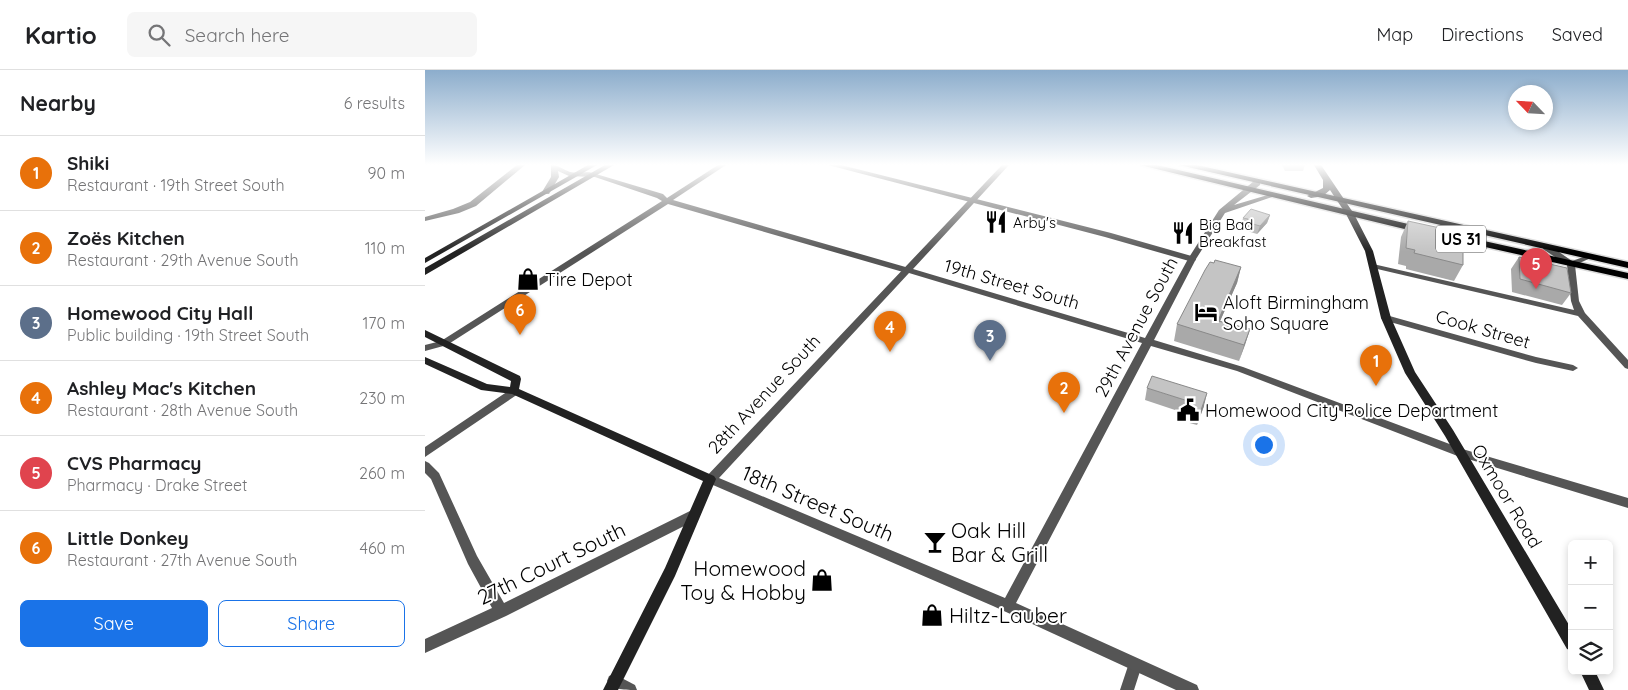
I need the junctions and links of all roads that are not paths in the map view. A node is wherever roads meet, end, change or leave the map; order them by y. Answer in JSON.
{"nodes":[{"id":1,"x":486,"y":194,"type":"edge"},
{"id":2,"x":543,"y":194,"type":"edge"},
{"id":3,"x":561,"y":194,"type":"edge"},
{"id":4,"x":654,"y":194,"type":"edge"},
{"id":5,"x":678,"y":194,"type":"edge"},
{"id":6,"x":944,"y":194,"type":"edge"},
{"id":7,"x":980,"y":194,"type":"edge"},
{"id":8,"x":1242,"y":194,"type":"edge"},
{"id":9,"x":1262,"y":194,"type":"edge"},
{"id":10,"x":1302,"y":194,"type":"edge"},
{"id":11,"x":1319,"y":194,"type":"edge"},
{"id":12,"x":1337,"y":194,"type":"edge"},
{"id":13,"x":1271,"y":196,"type":"junction"},
{"id":14,"x":1311,"y":196,"type":"junction"},
{"id":15,"x":667,"y":201,"type":"junction"},
{"id":16,"x":973,"y":201,"type":"junction"},
{"id":17,"x":1343,"y":202,"type":"junction"},
{"id":18,"x":1222,"y":212,"type":"junction"},
{"id":19,"x":1350,"y":214,"type":"junction"},
{"id":20,"x":426,"y":218,"type":"edge"},
{"id":21,"x":1467,"y":235,"type":"junction"},
{"id":22,"x":1545,"y":247,"type":"junction"},
{"id":23,"x":1589,"y":257,"type":"junction"},
{"id":24,"x":425,"y":259,"type":"edge"},
{"id":25,"x":1193,"y":260,"type":"junction"},
{"id":26,"x":438,"y":264,"type":"junction"},
{"id":27,"x":1571,"y":264,"type":"junction"},
{"id":28,"x":1628,"y":265,"type":"edge"},
{"id":29,"x":1373,"y":266,"type":"junction"},
{"id":30,"x":906,"y":270,"type":"junction"},
{"id":31,"x":425,"y":272,"type":"edge"},
{"id":32,"x":1628,"y":276,"type":"edge"},
{"id":33,"x":425,"y":277,"type":"edge"},
{"id":34,"x":1581,"y":314,"type":"junction"},
{"id":35,"x":1386,"y":318,"type":"junction"},
{"id":36,"x":425,"y":333,"type":"edge"},
{"id":37,"x":1148,"y":342,"type":"junction"},
{"id":38,"x":444,"y":343,"type":"junction"},
{"id":39,"x":425,"y":348,"type":"edge"},
{"id":40,"x":425,"y":360,"type":"edge"},
{"id":41,"x":1628,"y":366,"type":"edge"},
{"id":42,"x":1573,"y":368,"type":"dead end"},
{"id":43,"x":514,"y":391,"type":"junction"},
{"id":44,"x":1459,"y":452,"type":"junction"},
{"id":45,"x":425,"y":454,"type":"edge"},
{"id":46,"x":425,"y":466,"type":"edge"},
{"id":47,"x":710,"y":479,"type":"junction"},
{"id":48,"x":1628,"y":503,"type":"edge"},
{"id":49,"x":694,"y":515,"type":"junction"},
{"id":50,"x":1007,"y":607,"type":"junction"},
{"id":51,"x":501,"y":611,"type":"junction"},
{"id":52,"x":1568,"y":637,"type":"edge"},
{"id":53,"x":425,"y":646,"type":"edge"},
{"id":54,"x":1135,"y":665,"type":"junction"},
{"id":55,"x":1589,"y":675,"type":"edge"},
{"id":56,"x":612,"y":686,"type":"edge"},
{"id":57,"x":630,"y":690,"type":"edge"},
{"id":58,"x":1127,"y":690,"type":"edge"},
{"id":59,"x":1192,"y":690,"type":"edge"},
{"id":60,"x":1597,"y":690,"type":"edge"}],
"edges":[{"from":1,"to":20,"type":"street"},
{"from":2,"to":24,"type":"main road"},
{"from":3,"to":26,"type":"main road"},
{"from":4,"to":15,"type":"street","name":"19th Street South"},
{"from":5,"to":15,"type":"street"},
{"from":6,"to":16,"type":"street"},
{"from":7,"to":16,"type":"street","name":"28th Avenue South"},
{"from":8,"to":18,"type":"street","name":"29th Avenue South"},
{"from":9,"to":13,"type":"main road","number":"US 31"},
{"from":10,"to":14,"type":"main road","number":"US 31"},
{"from":11,"to":14,"type":"main road"},
{"from":12,"to":17,"type":"main road","name":"Oxmoor Road"},
{"from":13,"to":18,"type":"street"},
{"from":13,"to":19,"type":"main road","number":"US 31"},
{"from":14,"to":17,"type":"main road","number":"US 31"},
{"from":15,"to":30,"type":"street","name":"19th Street South"},
{"from":15,"to":38,"type":"street"},
{"from":16,"to":25,"type":"street"},
{"from":16,"to":30,"type":"street","name":"28th Avenue South"},
{"from":17,"to":19,"type":"main road","name":"Oxmoor Road"},
{"from":17,"to":21,"type":"main road","number":"US 31"},
{"from":18,"to":25,"type":"street","name":"29th Avenue South"},
{"from":19,"to":21,"type":"main road","number":"US 31"},
{"from":19,"to":29,"type":"main road","name":"Oxmoor Road"},
{"from":21,"to":22,"type":"main road","number":"US 31"},
{"from":21,"to":27,"type":"main road","number":"US 31"},
{"from":22,"to":23,"type":"main road","number":"US 31"},
{"from":22,"to":27,"type":"street"},
{"from":23,"to":27,"type":"street"},
{"from":23,"to":28,"type":"main road","number":"US 31"},
{"from":25,"to":37,"type":"street","name":"29th Avenue South"},
{"from":26,"to":31,"type":"main road"},
{"from":26,"to":33,"type":"main road"},
{"from":27,"to":32,"type":"main road","number":"US 31"},
{"from":27,"to":34,"type":"street"},
{"from":29,"to":34,"type":"street"},
{"from":29,"to":35,"type":"main road","name":"Oxmoor Road"},
{"from":30,"to":37,"type":"street","name":"19th Street South"},
{"from":30,"to":47,"type":"street","name":"28th Avenue South"},
{"from":34,"to":41,"type":"street"},
{"from":35,"to":42,"type":"street","name":"Cook Street"},
{"from":35,"to":44,"type":"main road","name":"Oxmoor Road"},
{"from":36,"to":38,"type":"main road"},
{"from":37,"to":44,"type":"street","name":"19th Street South"},
{"from":37,"to":50,"type":"street","name":"29th Avenue South"},
{"from":38,"to":39,"type":"street"},
{"from":38,"to":43,"type":"main road"},
{"from":40,"to":43,"type":"main road","name":"18th Street South"},
{"from":43,"to":45,"type":"street"},
{"from":43,"to":47,"type":"main road","name":"18th Street South"},
{"from":44,"to":48,"type":"street","name":"19th Street South"},
{"from":44,"to":52,"type":"main road","name":"Oxmoor Road"},
{"from":46,"to":51,"type":"street"},
{"from":47,"to":49,"type":"main road","name":"28th Avenue South"},
{"from":47,"to":50,"type":"street","name":"18th Street South"},
{"from":49,"to":51,"type":"street","name":"27th Court South"},
{"from":49,"to":56,"type":"main road","name":"28th Avenue South"},
{"from":50,"to":54,"type":"street","name":"18th Street South"},
{"from":51,"to":53,"type":"street","name":"27th Court South"},
{"from":54,"to":58,"type":"street"},
{"from":54,"to":59,"type":"street","name":"18th Street South"},
{"from":55,"to":60,"type":"main road"},
{"from":56,"to":57,"type":"street"}]}
